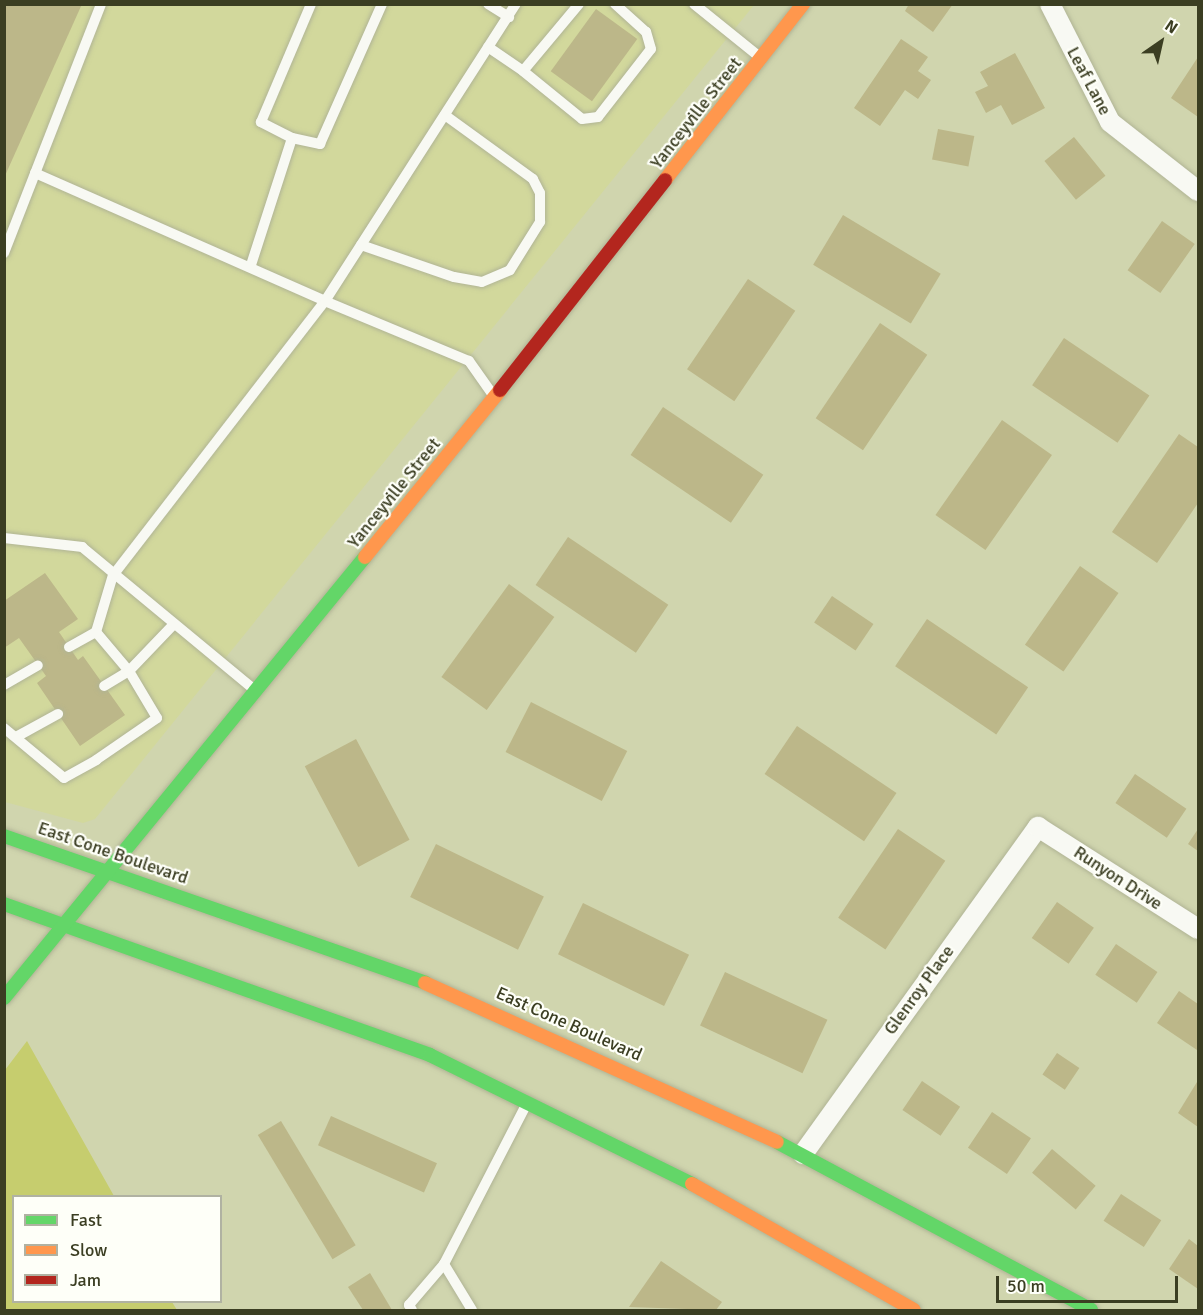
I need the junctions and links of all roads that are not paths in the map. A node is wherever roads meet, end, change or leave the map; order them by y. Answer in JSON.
{"nodes":[{"id":1,"x":102,"y":4,"type":"edge"},
{"id":2,"x":311,"y":4,"type":"edge"},
{"id":3,"x":382,"y":4,"type":"edge"},
{"id":4,"x":488,"y":4,"type":"edge"},
{"id":5,"x":516,"y":4,"type":"edge"},
{"id":6,"x":579,"y":4,"type":"edge"},
{"id":7,"x":615,"y":4,"type":"edge"},
{"id":8,"x":694,"y":4,"type":"edge"},
{"id":9,"x":803,"y":4,"type":"edge"},
{"id":10,"x":1050,"y":4,"type":"edge"},
{"id":11,"x":509,"y":17,"type":"junction"},
{"id":12,"x":488,"y":47,"type":"junction"},
{"id":13,"x":762,"y":58,"type":"junction"},
{"id":14,"x":523,"y":71,"type":"junction"},
{"id":15,"x":445,"y":115,"type":"junction"},
{"id":16,"x":292,"y":138,"type":"junction"},
{"id":17,"x":35,"y":173,"type":"junction"},
{"id":18,"x":1198,"y":191,"type":"edge"},
{"id":19,"x":361,"y":245,"type":"junction"},
{"id":20,"x":4,"y":253,"type":"edge"},
{"id":21,"x":251,"y":265,"type":"junction"},
{"id":22,"x":325,"y":301,"type":"junction"},
{"id":23,"x":495,"y":397,"type":"junction"},
{"id":24,"x":4,"y":538,"type":"edge"},
{"id":25,"x":113,"y":575,"type":"junction"},
{"id":26,"x":172,"y":626,"type":"junction"},
{"id":27,"x":96,"y":632,"type":"junction"},
{"id":28,"x":69,"y":647,"type":"dead end"},
{"id":29,"x":38,"y":665,"type":"dead end"},
{"id":30,"x":129,"y":671,"type":"junction"},
{"id":31,"x":4,"y":685,"type":"edge"},
{"id":32,"x":104,"y":686,"type":"dead end"},
{"id":33,"x":257,"y":692,"type":"junction"},
{"id":34,"x":58,"y":714,"type":"dead end"},
{"id":35,"x":4,"y":728,"type":"edge"},
{"id":36,"x":16,"y":738,"type":"junction"},
{"id":37,"x":1038,"y":826,"type":"joint"},
{"id":38,"x":4,"y":836,"type":"edge"},
{"id":39,"x":110,"y":869,"type":"junction"},
{"id":40,"x":4,"y":904,"type":"edge"},
{"id":41,"x":66,"y":923,"type":"junction"},
{"id":42,"x":1198,"y":929,"type":"edge"},
{"id":43,"x":4,"y":998,"type":"edge"},
{"id":44,"x":529,"y":1100,"type":"junction"},
{"id":45,"x":802,"y":1154,"type":"junction"},
{"id":46,"x":444,"y":1264,"type":"junction"},
{"id":47,"x":412,"y":1311,"type":"edge"},
{"id":48,"x":472,"y":1311,"type":"edge"},
{"id":49,"x":914,"y":1311,"type":"edge"},
{"id":50,"x":1091,"y":1311,"type":"edge"}],
"edges":[{"from":1,"to":17,"type":"lane"},
{"from":2,"to":16,"type":"lane"},
{"from":3,"to":16,"type":"lane"},
{"from":4,"to":11,"type":"lane"},
{"from":5,"to":11,"type":"lane"},
{"from":6,"to":14,"type":"lane"},
{"from":7,"to":14,"type":"lane"},
{"from":8,"to":13,"type":"lane"},
{"from":9,"to":13,"type":"main road","name":"Yanceyville Street"},
{"from":10,"to":18,"type":"street","name":"Leaf Lane"},
{"from":11,"to":12,"type":"lane"},
{"from":12,"to":14,"type":"lane"},
{"from":12,"to":15,"type":"lane"},
{"from":13,"to":23,"type":"main road","name":"Yanceyville Street"},
{"from":15,"to":19,"type":"lane"},
{"from":15,"to":19,"type":"lane"},
{"from":16,"to":21,"type":"lane"},
{"from":17,"to":20,"type":"lane"},
{"from":17,"to":21,"type":"lane"},
{"from":19,"to":22,"type":"lane"},
{"from":21,"to":22,"type":"lane"},
{"from":22,"to":23,"type":"lane"},
{"from":22,"to":25,"type":"lane"},
{"from":23,"to":33,"type":"main road","name":"Yanceyville Street"},
{"from":24,"to":25,"type":"lane"},
{"from":25,"to":26,"type":"lane"},
{"from":25,"to":27,"type":"lane"},
{"from":26,"to":30,"type":"lane"},
{"from":26,"to":33,"type":"lane"},
{"from":27,"to":28,"type":"lane"},
{"from":27,"to":30,"type":"lane"},
{"from":29,"to":31,"type":"lane"},
{"from":30,"to":32,"type":"lane"},
{"from":30,"to":36,"type":"lane"},
{"from":33,"to":39,"type":"main road","name":"Yanceyville Street"},
{"from":34,"to":36,"type":"lane"},
{"from":35,"to":36,"type":"lane"},
{"from":37,"to":42,"type":"street","name":"Runyon Drive"},
{"from":37,"to":45,"type":"street","name":"Glenroy Place"},
{"from":38,"to":39,"type":"main road","name":"East Cone Boulevard"},
{"from":39,"to":41,"type":"main road","name":"Yanceyville Street"},
{"from":39,"to":45,"type":"main road","name":"East Cone Boulevard"},
{"from":40,"to":41,"type":"main road"},
{"from":41,"to":43,"type":"main road","name":"Yanceyville Street"},
{"from":41,"to":44,"type":"main road"},
{"from":44,"to":46,"type":"lane"},
{"from":44,"to":49,"type":"main road"},
{"from":45,"to":50,"type":"main road","name":"East Cone Boulevard"},
{"from":46,"to":47,"type":"lane"},
{"from":46,"to":48,"type":"lane"}]}
